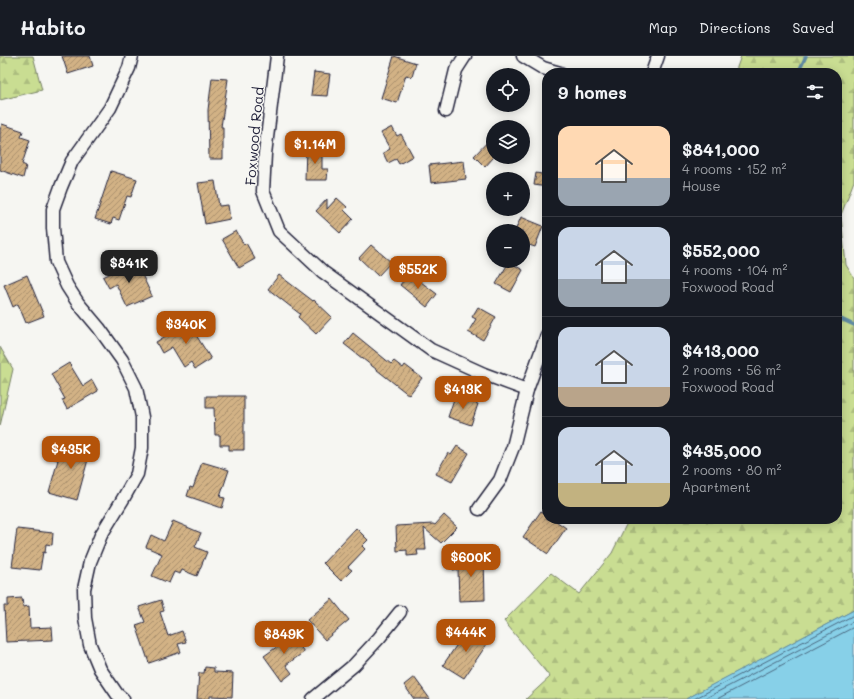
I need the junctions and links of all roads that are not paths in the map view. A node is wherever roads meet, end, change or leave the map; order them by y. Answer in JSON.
{"nodes":[{"id":1,"x":132,"y":56,"type":"edge"},
{"id":2,"x":277,"y":56,"type":"edge"},
{"id":3,"x":465,"y":56,"type":"edge"},
{"id":4,"x":523,"y":56,"type":"edge"},
{"id":5,"x":658,"y":56,"type":"edge"},
{"id":6,"x":543,"y":68,"type":"edge"},
{"id":7,"x":654,"y":68,"type":"edge"},
{"id":8,"x":446,"y":111,"type":"dead end"},
{"id":9,"x":542,"y":348,"type":"edge"},
{"id":10,"x":527,"y":390,"type":"junction"},
{"id":11,"x":479,"y":509,"type":"dead end"},
{"id":12,"x":400,"y":612,"type":"dead end"},
{"id":13,"x":124,"y":699,"type":"edge"},
{"id":14,"x":313,"y":699,"type":"edge"}],
"edges":[{"from":1,"to":13,"type":"street"},
{"from":2,"to":10,"type":"street","name":"Foxwood Road"},
{"from":3,"to":8,"type":"street"},
{"from":4,"to":6,"type":"street"},
{"from":5,"to":7,"type":"street"},
{"from":9,"to":10,"type":"street"},
{"from":10,"to":11,"type":"street"},
{"from":12,"to":14,"type":"street"}]}
